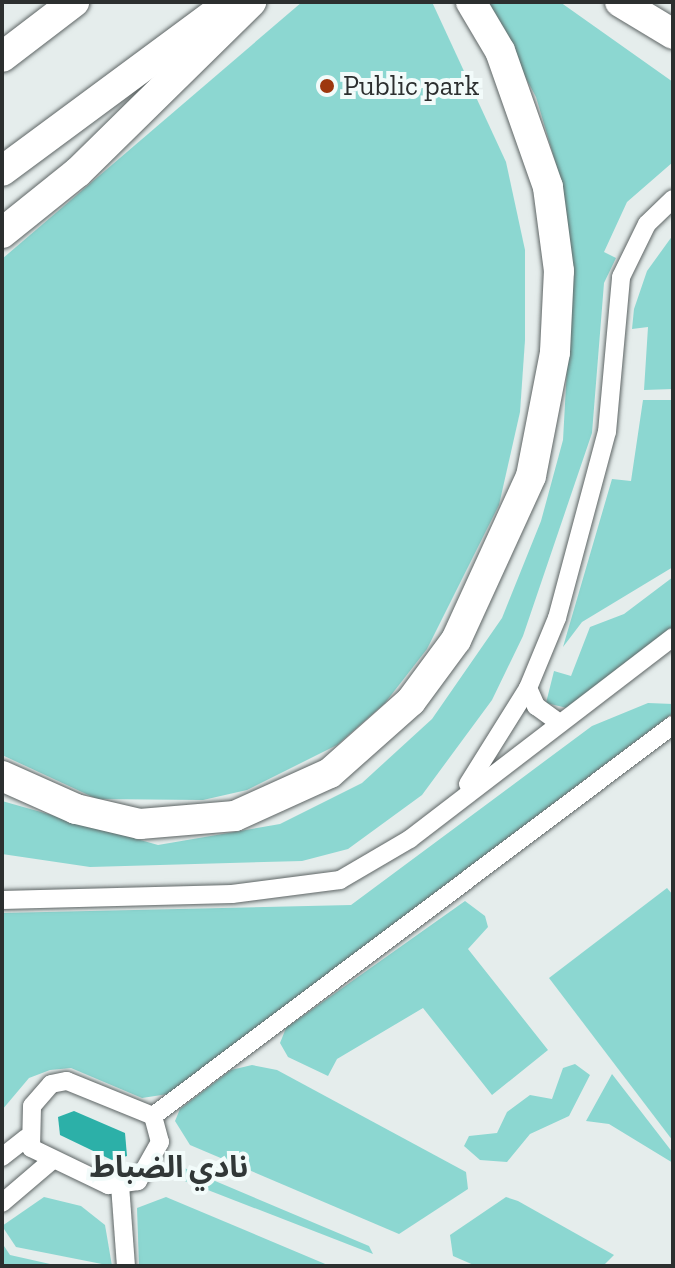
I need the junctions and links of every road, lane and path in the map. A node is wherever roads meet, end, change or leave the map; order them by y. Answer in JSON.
{"nodes":[{"id":1,"x":74,"y":2,"type":"edge"},
{"id":2,"x":231,"y":2,"type":"edge"},
{"id":3,"x":251,"y":2,"type":"edge"},
{"id":4,"x":471,"y":2,"type":"edge"},
{"id":5,"x":620,"y":2,"type":"edge"},
{"id":6,"x":673,"y":34,"type":"edge"},
{"id":7,"x":2,"y":57,"type":"edge"},
{"id":8,"x":2,"y":171,"type":"edge"},
{"id":9,"x":673,"y":199,"type":"edge"},
{"id":10,"x":2,"y":233,"type":"edge"},
{"id":11,"x":673,"y":637,"type":"edge"},
{"id":12,"x":528,"y":688,"type":"junction"},
{"id":13,"x":559,"y":723,"type":"junction"},
{"id":14,"x":673,"y":725,"type":"edge"},
{"id":15,"x":2,"y":776,"type":"edge"},
{"id":16,"x":461,"y":795,"type":"junction"},
{"id":17,"x":2,"y":900,"type":"edge"},
{"id":18,"x":153,"y":1116,"type":"junction"},
{"id":19,"x":26,"y":1138,"type":"junction"},
{"id":20,"x":2,"y":1157,"type":"edge"},
{"id":21,"x":50,"y":1162,"type":"junction"},
{"id":22,"x":120,"y":1185,"type":"junction"},
{"id":23,"x":2,"y":1203,"type":"edge"},
{"id":24,"x":126,"y":1266,"type":"edge"}],
"edges":[{"from":1,"to":7,"type":"highway"},
{"from":2,"to":8,"type":"highway"},
{"from":3,"to":10,"type":"highway"},
{"from":4,"to":15,"type":"highway"},
{"from":5,"to":6,"type":"highway"},
{"from":9,"to":12,"type":"street"},
{"from":11,"to":13,"type":"street"},
{"from":12,"to":13,"type":"street"},
{"from":12,"to":16,"type":"street"},
{"from":13,"to":16,"type":"street"},
{"from":14,"to":18,"type":"street"},
{"from":16,"to":17,"type":"street"},
{"from":18,"to":19,"type":"street"},
{"from":18,"to":22,"type":"street"},
{"from":19,"to":20,"type":"street"},
{"from":19,"to":21,"type":"street"},
{"from":21,"to":22,"type":"street"},
{"from":21,"to":23,"type":"street"},
{"from":22,"to":24,"type":"street"}]}
